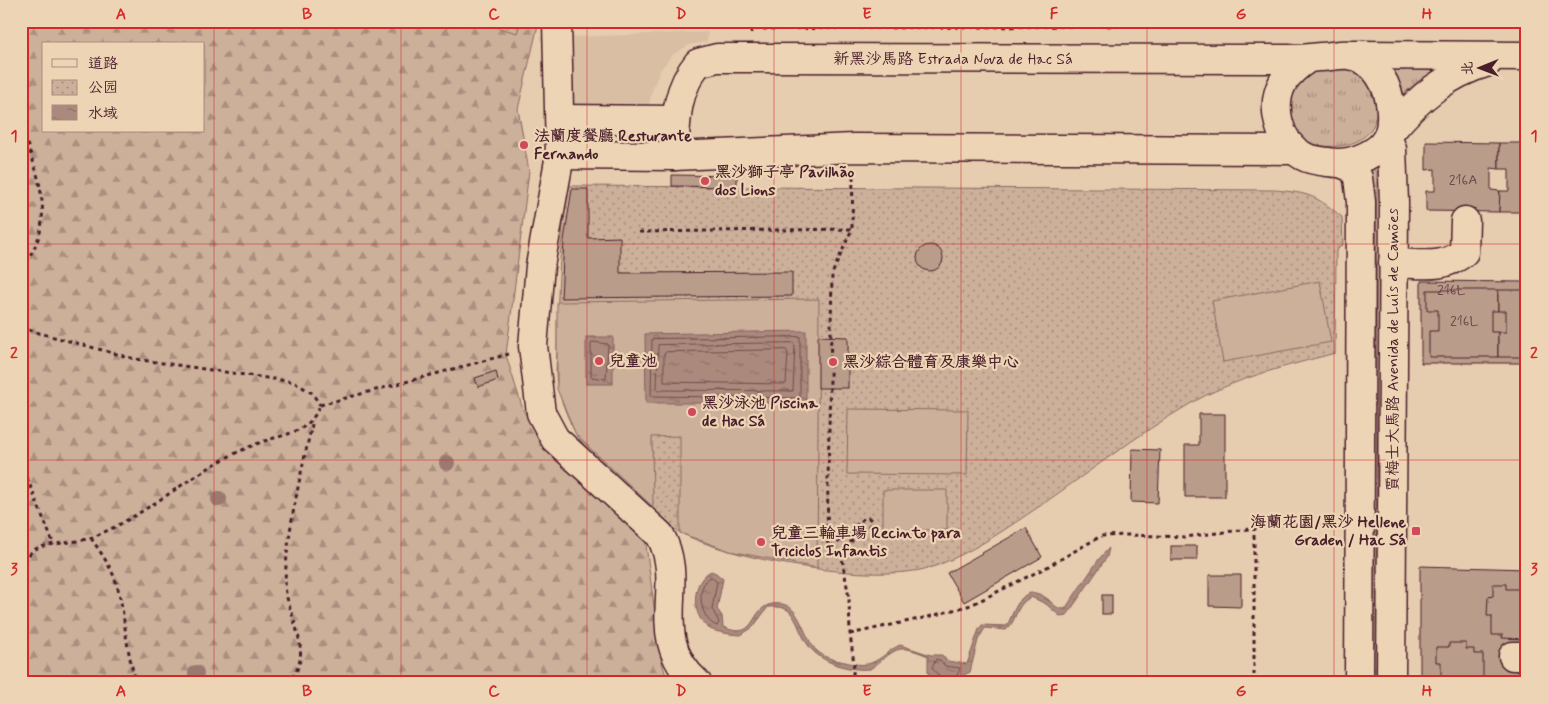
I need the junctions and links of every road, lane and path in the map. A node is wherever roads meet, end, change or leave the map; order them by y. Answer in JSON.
{"nodes":[{"id":1,"x":557,"y":21,"type":"edge"},
{"id":2,"x":751,"y":21,"type":"edge"},
{"id":3,"x":1527,"y":22,"type":"edge"},
{"id":4,"x":751,"y":29,"type":"junction"},
{"id":5,"x":1348,"y":55,"type":"junction"},
{"id":6,"x":1516,"y":56,"type":"edge"},
{"id":7,"x":750,"y":58,"type":"junction"},
{"id":8,"x":1307,"y":58,"type":"junction"},
{"id":9,"x":560,"y":119,"type":"junction"},
{"id":10,"x":676,"y":120,"type":"junction"},
{"id":11,"x":21,"y":129,"type":"edge"},
{"id":12,"x":1389,"y":135,"type":"junction"},
{"id":13,"x":854,"y":148,"type":"junction"},
{"id":14,"x":1294,"y":150,"type":"junction"},
{"id":15,"x":560,"y":155,"type":"junction"},
{"id":16,"x":674,"y":156,"type":"junction"},
{"id":17,"x":1343,"y":164,"type":"junction"},
{"id":18,"x":1465,"y":221,"type":"dead end"},
{"id":19,"x":852,"y":229,"type":"junction"},
{"id":20,"x":639,"y":232,"type":"dead end"},
{"id":21,"x":1393,"y":263,"type":"junction"},
{"id":22,"x":21,"y":271,"type":"edge"},
{"id":23,"x":21,"y":328,"type":"edge"},
{"id":24,"x":533,"y":346,"type":"junction"},
{"id":25,"x":320,"y":405,"type":"junction"},
{"id":26,"x":313,"y":419,"type":"junction"},
{"id":27,"x":21,"y":462,"type":"edge"},
{"id":28,"x":1359,"y":522,"type":"junction"},
{"id":29,"x":1254,"y":529,"type":"junction"},
{"id":30,"x":91,"y":538,"type":"junction"},
{"id":31,"x":54,"y":545,"type":"junction"},
{"id":32,"x":21,"y":569,"type":"edge"},
{"id":33,"x":850,"y":634,"type":"junction"},
{"id":34,"x":137,"y":683,"type":"edge"},
{"id":35,"x":286,"y":683,"type":"edge"},
{"id":36,"x":697,"y":683,"type":"edge"},
{"id":37,"x":852,"y":683,"type":"edge"},
{"id":38,"x":990,"y":683,"type":"edge"},
{"id":39,"x":1002,"y":683,"type":"edge"},
{"id":40,"x":1254,"y":683,"type":"edge"},
{"id":41,"x":1359,"y":683,"type":"edge"},
{"id":42,"x":1391,"y":683,"type":"edge"}],
"edges":[{"from":1,"to":9,"type":"street"},
{"from":2,"to":4,"type":"path"},
{"from":3,"to":4,"type":"path"},
{"from":4,"to":7,"type":"path"},
{"from":5,"to":6,"type":"street"},
{"from":5,"to":8,"type":"street"},
{"from":5,"to":12,"type":"street"},
{"from":6,"to":12,"type":"street"},
{"from":7,"to":8,"type":"street","name":"新黑沙馬路 Estrada Nova de Hac Sá"},
{"from":7,"to":10,"type":"street","name":"新黑沙馬路 Estrada Nova de Hac Sá"},
{"from":8,"to":14,"type":"street"},
{"from":9,"to":10,"type":"street"},
{"from":9,"to":15,"type":"street"},
{"from":10,"to":16,"type":"street","name":"新黑沙馬路 Estrada Nova de Hac Sá"},
{"from":11,"to":22,"type":"path"},
{"from":12,"to":17,"type":"street"},
{"from":12,"to":21,"type":"street","name":"賈梅士大馬路 Avenida de Luís de Camões"},
{"from":13,"to":14,"type":"street"},
{"from":13,"to":16,"type":"street"},
{"from":13,"to":19,"type":"path"},
{"from":14,"to":17,"type":"street"},
{"from":15,"to":16,"type":"street"},
{"from":15,"to":24,"type":"street"},
{"from":17,"to":28,"type":"street","name":"賈梅士大馬路 Avenida de Luís de Camões"},
{"from":18,"to":21,"type":"street"},
{"from":19,"to":20,"type":"path"},
{"from":19,"to":33,"type":"path"},
{"from":21,"to":42,"type":"street","name":"賈梅士大馬路 Avenida de Luís de Camões"},
{"from":23,"to":25,"type":"path"},
{"from":24,"to":25,"type":"path"},
{"from":24,"to":36,"type":"street"},
{"from":25,"to":26,"type":"path"},
{"from":26,"to":30,"type":"path"},
{"from":26,"to":35,"type":"path"},
{"from":27,"to":31,"type":"path"},
{"from":28,"to":29,"type":"path"},
{"from":28,"to":41,"type":"street","name":"賈梅士大馬路 Avenida de Luís de Camões"},
{"from":29,"to":33,"type":"path"},
{"from":29,"to":40,"type":"path"},
{"from":30,"to":31,"type":"path"},
{"from":30,"to":34,"type":"path"},
{"from":31,"to":32,"type":"path"},
{"from":33,"to":37,"type":"path"},
{"from":38,"to":39,"type":"path"}]}
